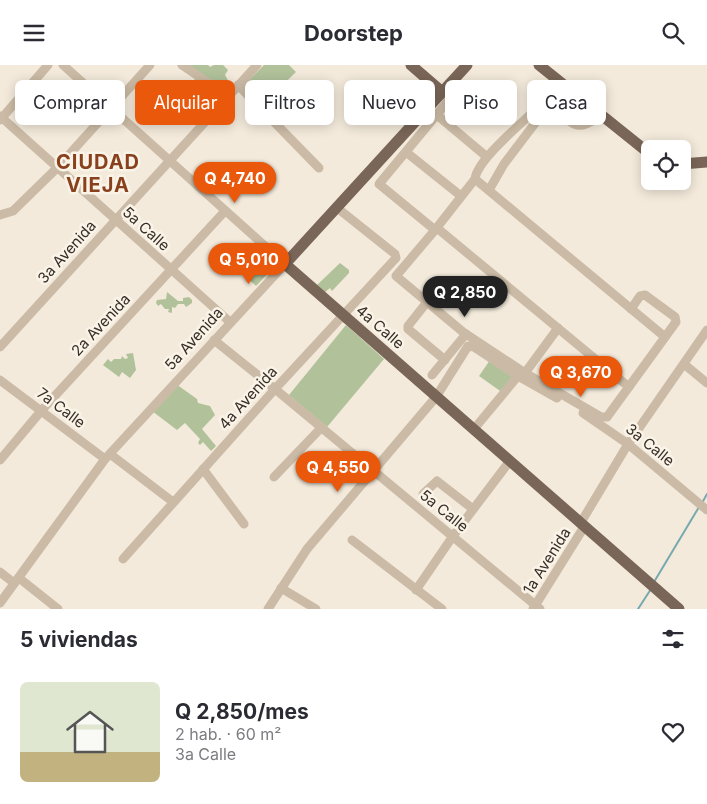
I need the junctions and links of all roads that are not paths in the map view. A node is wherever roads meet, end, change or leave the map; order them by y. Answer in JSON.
{"nodes":[{"id":1,"x":48,"y":65,"type":"edge"},
{"id":2,"x":63,"y":65,"type":"edge"},
{"id":3,"x":150,"y":65,"type":"edge"},
{"id":4,"x":182,"y":65,"type":"edge"},
{"id":5,"x":257,"y":65,"type":"edge"},
{"id":6,"x":411,"y":65,"type":"edge"},
{"id":7,"x":467,"y":65,"type":"edge"},
{"id":8,"x":539,"y":65,"type":"edge"},
{"id":9,"x":80,"y":80,"type":"edge"},
{"id":10,"x":204,"y":80,"type":"edge"},
{"id":11,"x":556,"y":80,"type":"edge"},
{"id":12,"x":238,"y":85,"type":"junction"},
{"id":13,"x":235,"y":88,"type":"edge"},
{"id":14,"x":441,"y":91,"type":"junction"},
{"id":15,"x":125,"y":93,"type":"edge"},
{"id":16,"x":445,"y":105,"type":"edge"},
{"id":17,"x":437,"y":115,"type":"junction"},
{"id":18,"x":1,"y":118,"type":"edge"},
{"id":19,"x":527,"y":118,"type":"edge"},
{"id":20,"x":125,"y":119,"type":"edge"},
{"id":21,"x":606,"y":122,"type":"edge"},
{"id":22,"x":96,"y":125,"type":"edge"},
{"id":23,"x":202,"y":125,"type":"edge"},
{"id":24,"x":534,"y":125,"type":"edge"},
{"id":25,"x":641,"y":147,"type":"edge"},
{"id":26,"x":406,"y":151,"type":"junction"},
{"id":27,"x":489,"y":155,"type":"junction"},
{"id":28,"x":171,"y":160,"type":"junction"},
{"id":29,"x":707,"y":163,"type":"edge"},
{"id":30,"x":504,"y":164,"type":"junction"},
{"id":31,"x":691,"y":164,"type":"edge"},
{"id":32,"x":57,"y":168,"type":"junction"},
{"id":33,"x":319,"y":168,"type":"dead end"},
{"id":34,"x":475,"y":179,"type":"junction"},
{"id":35,"x":489,"y":190,"type":"junction"},
{"id":36,"x":461,"y":196,"type":"junction"},
{"id":37,"x":336,"y":207,"type":"junction"},
{"id":38,"x":225,"y":211,"type":"junction"},
{"id":39,"x":0,"y":215,"type":"edge"},
{"id":40,"x":115,"y":219,"type":"junction"},
{"id":41,"x":436,"y":229,"type":"junction"},
{"id":42,"x":285,"y":264,"type":"junction"},
{"id":43,"x":172,"y":270,"type":"junction"},
{"id":44,"x":427,"y":302,"type":"junction"},
{"id":45,"x":631,"y":309,"type":"junction"},
{"id":46,"x":343,"y":315,"type":"junction"},
{"id":47,"x":230,"y":322,"type":"junction"},
{"id":48,"x":558,"y":328,"type":"junction"},
{"id":49,"x":707,"y":330,"type":"edge"},
{"id":50,"x":466,"y":334,"type":"junction"},
{"id":51,"x":665,"y":337,"type":"junction"},
{"id":52,"x":214,"y":340,"type":"junction"},
{"id":53,"x":0,"y":347,"type":"edge"},
{"id":54,"x":445,"y":360,"type":"junction"},
{"id":55,"x":684,"y":364,"type":"junction"},
{"id":56,"x":521,"y":374,"type":"junction"},
{"id":57,"x":432,"y":375,"type":"dead end"},
{"id":58,"x":0,"y":380,"type":"edge"},
{"id":59,"x":707,"y":383,"type":"edge"},
{"id":60,"x":628,"y":387,"type":"junction"},
{"id":61,"x":275,"y":389,"type":"junction"},
{"id":62,"x":436,"y":397,"type":"junction"},
{"id":63,"x":41,"y":411,"type":"junction"},
{"id":64,"x":320,"y":428,"type":"junction"},
{"id":65,"x":474,"y":429,"type":"junction"},
{"id":66,"x":628,"y":444,"type":"junction"},
{"id":67,"x":107,"y":457,"type":"junction"},
{"id":68,"x":0,"y":460,"type":"edge"},
{"id":69,"x":509,"y":462,"type":"junction"},
{"id":70,"x":202,"y":469,"type":"junction"},
{"id":71,"x":373,"y":471,"type":"junction"},
{"id":72,"x":274,"y":477,"type":"dead end"},
{"id":73,"x":423,"y":494,"type":"dead end"},
{"id":74,"x":173,"y":502,"type":"junction"},
{"id":75,"x":473,"y":509,"type":"junction"},
{"id":76,"x":707,"y":510,"type":"edge"},
{"id":77,"x":244,"y":524,"type":"dead end"},
{"id":78,"x":582,"y":526,"type":"junction"},
{"id":79,"x":453,"y":536,"type":"junction"},
{"id":80,"x":352,"y":540,"type":"dead end"},
{"id":81,"x":123,"y":559,"type":"dead end"},
{"id":82,"x":0,"y":571,"type":"edge"},
{"id":83,"x":16,"y":580,"type":"junction"},
{"id":84,"x":281,"y":588,"type":"junction"},
{"id":85,"x":416,"y":590,"type":"junction"},
{"id":86,"x":0,"y":603,"type":"edge"},
{"id":87,"x":536,"y":608,"type":"edge"},
{"id":88,"x":58,"y":609,"type":"edge"},
{"id":89,"x":268,"y":609,"type":"edge"},
{"id":90,"x":316,"y":609,"type":"edge"},
{"id":91,"x":442,"y":609,"type":"edge"},
{"id":92,"x":679,"y":609,"type":"edge"}],
"edges":[{"from":1,"to":18,"type":"street"},
{"from":2,"to":9,"type":"street","name":"4a Calle"},
{"from":3,"to":15,"type":"street"},
{"from":4,"to":10,"type":"street"},
{"from":5,"to":12,"type":"street","name":"3a Avenida"},
{"from":6,"to":14,"type":"main road"},
{"from":7,"to":14,"type":"main road","name":"5a Avenida"},
{"from":8,"to":11,"type":"main road"},
{"from":12,"to":13,"type":"street","name":"3a Avenida"},
{"from":12,"to":33,"type":"street"},
{"from":14,"to":37,"type":"main road","name":"5a Avenida"},
{"from":16,"to":17,"type":"street"},
{"from":17,"to":26,"type":"street"},
{"from":17,"to":27,"type":"street"},
{"from":18,"to":32,"type":"street","name":"5a Calle"},
{"from":19,"to":27,"type":"street"},
{"from":20,"to":28,"type":"street","name":"4a Calle"},
{"from":21,"to":25,"type":"main road"},
{"from":22,"to":32,"type":"street"},
{"from":23,"to":28,"type":"street","name":"3a Avenida"},
{"from":24,"to":30,"type":"street"},
{"from":26,"to":36,"type":"street"},
{"from":26,"to":41,"type":"street"},
{"from":27,"to":30,"type":"street"},
{"from":27,"to":34,"type":"street"},
{"from":28,"to":38,"type":"street","name":"4a Calle"},
{"from":28,"to":40,"type":"street","name":"3a Avenida"},
{"from":29,"to":31,"type":"main road"},
{"from":30,"to":35,"type":"street"},
{"from":32,"to":39,"type":"street"},
{"from":32,"to":40,"type":"street","name":"5a Calle"},
{"from":34,"to":35,"type":"street"},
{"from":34,"to":36,"type":"street"},
{"from":35,"to":45,"type":"street"},
{"from":36,"to":41,"type":"street"},
{"from":37,"to":42,"type":"main road","name":"5a Avenida"},
{"from":37,"to":46,"type":"street","name":"4a Avenida"},
{"from":38,"to":42,"type":"street","name":"4a Calle"},
{"from":38,"to":43,"type":"street","name":"2a Avenida"},
{"from":40,"to":43,"type":"street","name":"5a Calle"},
{"from":40,"to":53,"type":"street","name":"3a Avenida"},
{"from":41,"to":44,"type":"street","name":"3a Calle"},
{"from":41,"to":48,"type":"street"},
{"from":42,"to":46,"type":"main road","name":"4a Calle"},
{"from":42,"to":47,"type":"street","name":"5a Avenida"},
{"from":43,"to":47,"type":"street","name":"5a Calle"},
{"from":43,"to":63,"type":"street","name":"2a Avenida"},
{"from":44,"to":50,"type":"street","name":"3a Calle"},
{"from":44,"to":54,"type":"street"},
{"from":45,"to":51,"type":"street"},
{"from":45,"to":51,"type":"street"},
{"from":46,"to":61,"type":"street","name":"4a Avenida"},
{"from":46,"to":62,"type":"main road","name":"4a Calle"},
{"from":47,"to":52,"type":"street","name":"5a Avenida"},
{"from":48,"to":56,"type":"street"},
{"from":48,"to":60,"type":"street"},
{"from":49,"to":55,"type":"street","name":"1a Avenida"},
{"from":50,"to":54,"type":"street"},
{"from":50,"to":56,"type":"street","name":"3a Calle"},
{"from":51,"to":60,"type":"street"},
{"from":52,"to":61,"type":"street","name":"5a Calle"},
{"from":52,"to":67,"type":"street","name":"5a Avenida"},
{"from":54,"to":57,"type":"street"},
{"from":55,"to":59,"type":"street"},
{"from":55,"to":66,"type":"street","name":"1a Avenida"},
{"from":56,"to":60,"type":"street"},
{"from":56,"to":62,"type":"street","name":"3a Calle"},
{"from":56,"to":65,"type":"street"},
{"from":56,"to":66,"type":"street","name":"3a Calle"},
{"from":58,"to":63,"type":"street","name":"7a Calle"},
{"from":61,"to":64,"type":"street","name":"5a Calle"},
{"from":61,"to":70,"type":"street","name":"4a Avenida"},
{"from":62,"to":65,"type":"main road","name":"4a Calle"},
{"from":62,"to":71,"type":"street"},
{"from":63,"to":67,"type":"street","name":"7a Calle"},
{"from":63,"to":68,"type":"street","name":"2a Avenida"},
{"from":64,"to":71,"type":"street","name":"5a Calle"},
{"from":64,"to":72,"type":"street"},
{"from":65,"to":69,"type":"main road","name":"4a Calle"},
{"from":66,"to":76,"type":"street","name":"3a Calle"},
{"from":66,"to":78,"type":"street","name":"1a Avenida"},
{"from":67,"to":74,"type":"street","name":"7a Calle"},
{"from":67,"to":83,"type":"street","name":"5a Avenida"},
{"from":69,"to":75,"type":"street"},
{"from":69,"to":78,"type":"main road","name":"4a Calle"},
{"from":70,"to":74,"type":"street","name":"4a Avenida"},
{"from":70,"to":77,"type":"street"},
{"from":71,"to":79,"type":"street","name":"5a Calle"},
{"from":71,"to":84,"type":"street"},
{"from":73,"to":75,"type":"street"},
{"from":74,"to":81,"type":"street","name":"4a Avenida"},
{"from":75,"to":79,"type":"street"},
{"from":78,"to":87,"type":"street","name":"1a Avenida"},
{"from":78,"to":92,"type":"main road","name":"4a Calle"},
{"from":79,"to":85,"type":"street"},
{"from":79,"to":87,"type":"street","name":"5a Calle"},
{"from":80,"to":85,"type":"street"},
{"from":82,"to":83,"type":"street"},
{"from":83,"to":86,"type":"street","name":"5a Avenida"},
{"from":83,"to":88,"type":"street"},
{"from":84,"to":89,"type":"street"},
{"from":84,"to":90,"type":"street"},
{"from":85,"to":91,"type":"street"}]}
